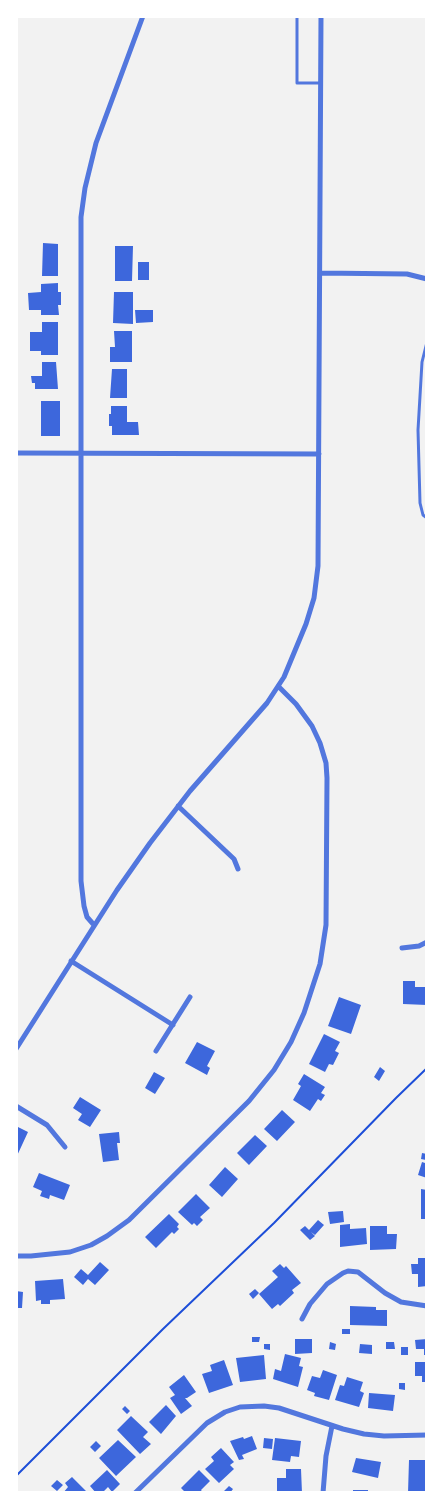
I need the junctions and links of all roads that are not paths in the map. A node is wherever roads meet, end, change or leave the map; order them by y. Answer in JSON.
{"nodes":[{"id":1,"x":143,"y":16,"type":"edge"},
{"id":2,"x":297,"y":16,"type":"edge"},
{"id":3,"x":321,"y":16,"type":"edge"},
{"id":4,"x":321,"y":83,"type":"junction"},
{"id":5,"x":320,"y":273,"type":"junction"},
{"id":6,"x":427,"y":279,"type":"edge"},
{"id":7,"x":427,"y":342,"type":"edge"},
{"id":8,"x":16,"y":453,"type":"edge"},
{"id":9,"x":81,"y":453,"type":"junction"},
{"id":10,"x":319,"y":454,"type":"junction"},
{"id":11,"x":427,"y":518,"type":"edge"},
{"id":12,"x":278,"y":686,"type":"junction"},
{"id":13,"x":178,"y":806,"type":"junction"},
{"id":14,"x":238,"y":869,"type":"dead end"},
{"id":15,"x":94,"y":925,"type":"junction"},
{"id":16,"x":427,"y":942,"type":"edge"},
{"id":17,"x":402,"y":948,"type":"dead end"},
{"id":18,"x":72,"y":961,"type":"junction"},
{"id":19,"x":190,"y":998,"type":"dead end"},
{"id":20,"x":173,"y":1025,"type":"junction"},
{"id":21,"x":16,"y":1049,"type":"edge"},
{"id":22,"x":156,"y":1051,"type":"dead end"},
{"id":23,"x":16,"y":1106,"type":"edge"},
{"id":24,"x":65,"y":1148,"type":"dead end"},
{"id":25,"x":16,"y":1256,"type":"edge"},
{"id":26,"x":427,"y":1306,"type":"edge"},
{"id":27,"x":302,"y":1319,"type":"dead end"},
{"id":28,"x":332,"y":1426,"type":"junction"},
{"id":29,"x":427,"y":1435,"type":"edge"},
{"id":30,"x":135,"y":1493,"type":"edge"},
{"id":31,"x":323,"y":1493,"type":"edge"}],
"edges":[{"from":1,"to":9,"type":"street"},
{"from":2,"to":4,"type":"lane"},
{"from":3,"to":4,"type":"street"},
{"from":4,"to":5,"type":"street"},
{"from":5,"to":6,"type":"street"},
{"from":5,"to":10,"type":"street"},
{"from":7,"to":11,"type":"lane"},
{"from":8,"to":9,"type":"street"},
{"from":9,"to":10,"type":"street"},
{"from":9,"to":15,"type":"street"},
{"from":10,"to":12,"type":"street"},
{"from":12,"to":13,"type":"street"},
{"from":12,"to":25,"type":"street"},
{"from":13,"to":14,"type":"street"},
{"from":13,"to":15,"type":"street"},
{"from":15,"to":18,"type":"street"},
{"from":16,"to":17,"type":"street"},
{"from":18,"to":20,"type":"street"},
{"from":18,"to":21,"type":"street"},
{"from":19,"to":20,"type":"street"},
{"from":20,"to":22,"type":"street"},
{"from":23,"to":24,"type":"street"},
{"from":26,"to":27,"type":"street"},
{"from":28,"to":29,"type":"street"},
{"from":28,"to":30,"type":"street"},
{"from":28,"to":31,"type":"street"}]}
